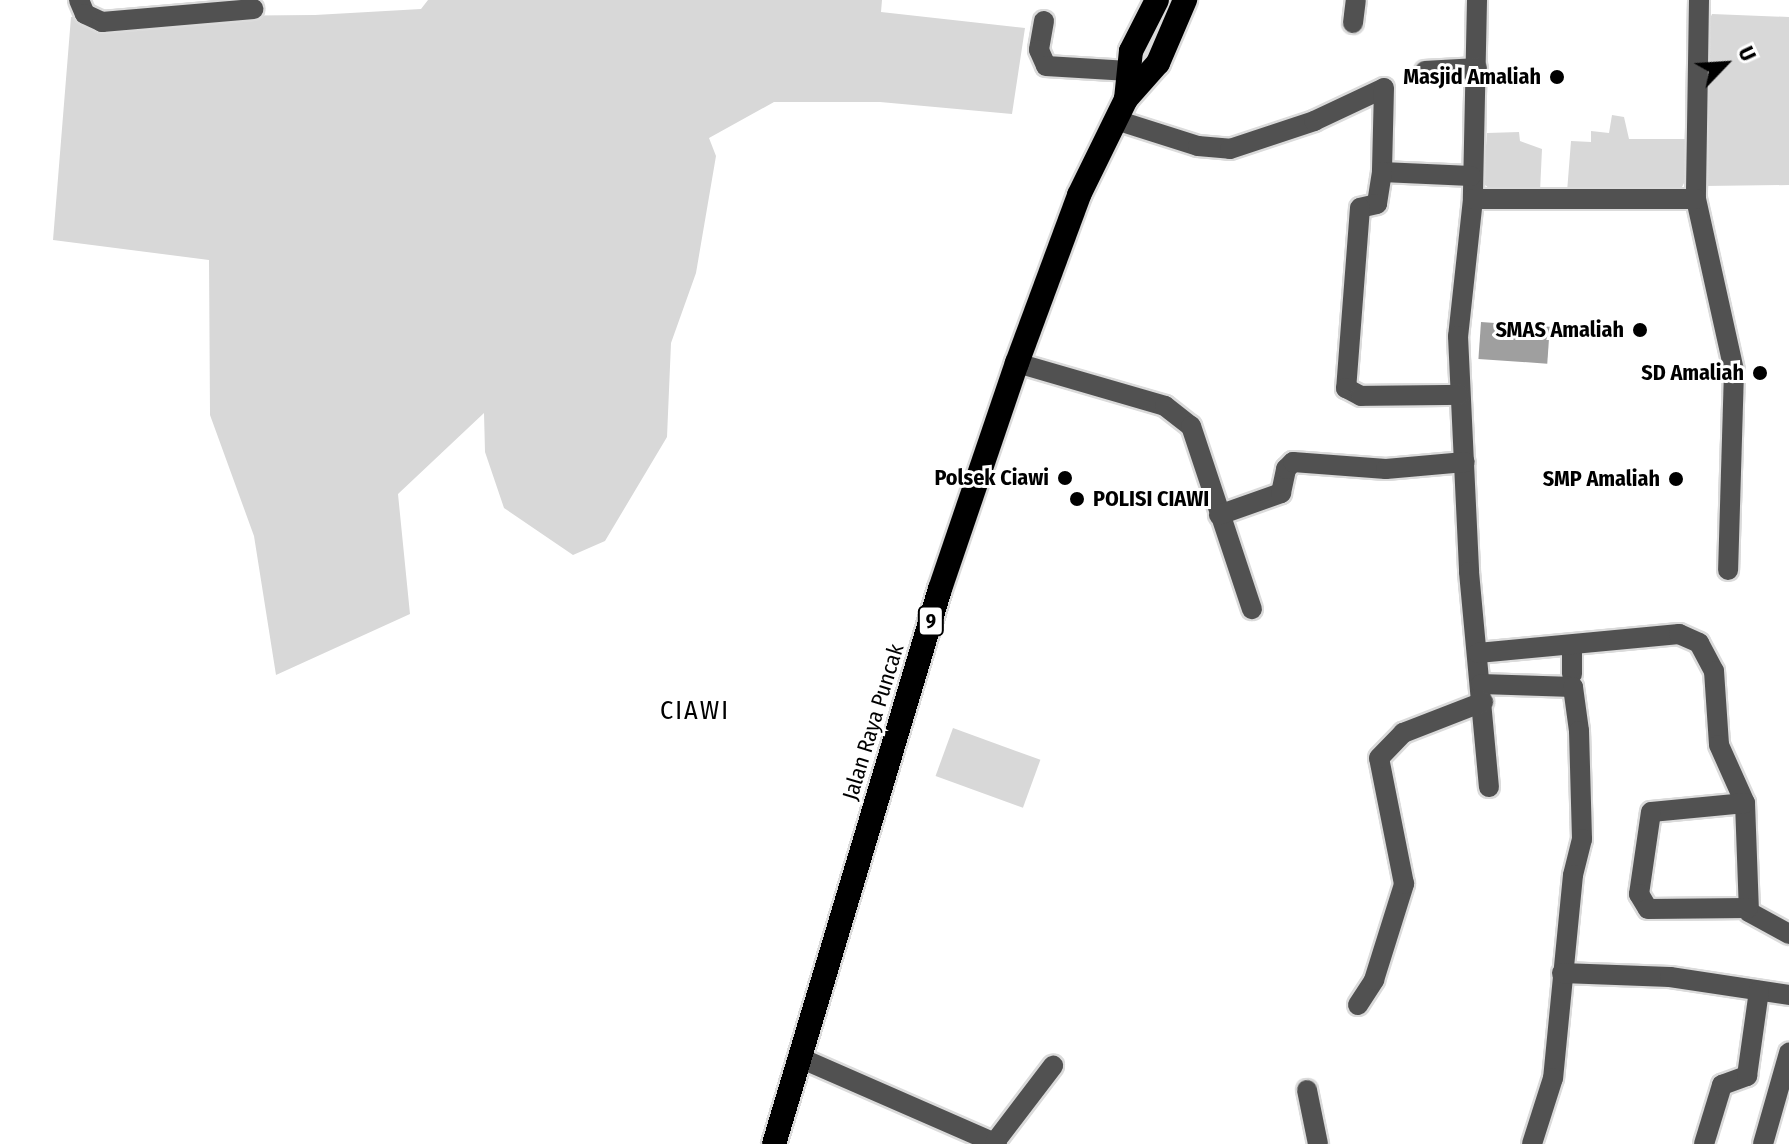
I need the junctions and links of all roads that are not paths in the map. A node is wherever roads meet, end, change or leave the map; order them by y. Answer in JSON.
{"nodes":[{"id":1,"x":1157,"y":0,"type":"edge"},
{"id":2,"x":1185,"y":0,"type":"edge"},
{"id":3,"x":1356,"y":0,"type":"edge"},
{"id":4,"x":1477,"y":0,"type":"edge"},
{"id":5,"x":1699,"y":0,"type":"edge"},
{"id":6,"x":78,"y":1,"type":"edge"},
{"id":7,"x":208,"y":7,"type":"edge"},
{"id":8,"x":253,"y":9,"type":"dead end"},
{"id":9,"x":1044,"y":21,"type":"dead end"},
{"id":10,"x":1353,"y":23,"type":"dead end"},
{"id":11,"x":1477,"y":68,"type":"junction"},
{"id":12,"x":1129,"y":71,"type":"junction"},
{"id":13,"x":1425,"y":71,"type":"dead end"},
{"id":14,"x":1121,"y":109,"type":"junction"},
{"id":15,"x":1382,"y":172,"type":"junction"},
{"id":16,"x":1471,"y":176,"type":"junction"},
{"id":17,"x":1473,"y":199,"type":"junction"},
{"id":18,"x":1696,"y":199,"type":"junction"},
{"id":19,"x":1017,"y":363,"type":"junction"},
{"id":20,"x":1459,"y":395,"type":"junction"},
{"id":21,"x":1465,"y":462,"type":"junction"},
{"id":22,"x":1219,"y":515,"type":"junction"},
{"id":23,"x":1728,"y":570,"type":"dead end"},
{"id":24,"x":1252,"y":609,"type":"dead end"},
{"id":25,"x":1572,"y":645,"type":"junction"},
{"id":26,"x":1478,"y":653,"type":"junction"},
{"id":27,"x":1572,"y":674,"type":"dead end"},
{"id":28,"x":1482,"y":693,"type":"junction"},
{"id":29,"x":1489,"y":787,"type":"dead end"},
{"id":30,"x":1745,"y":803,"type":"junction"},
{"id":31,"x":1748,"y":908,"type":"junction"},
{"id":32,"x":1789,"y":934,"type":"edge"},
{"id":33,"x":1562,"y":973,"type":"junction"},
{"id":34,"x":1759,"y":991,"type":"junction"},
{"id":35,"x":1789,"y":995,"type":"edge"},
{"id":36,"x":1358,"y":1005,"type":"dead end"},
{"id":37,"x":1789,"y":1053,"type":"edge"},
{"id":38,"x":798,"y":1057,"type":"junction"},
{"id":39,"x":1053,"y":1066,"type":"dead end"},
{"id":40,"x":1785,"y":1086,"type":"edge"},
{"id":41,"x":1307,"y":1090,"type":"dead end"},
{"id":42,"x":996,"y":1143,"type":"edge"},
{"id":43,"x":774,"y":1144,"type":"edge"},
{"id":44,"x":1318,"y":1144,"type":"edge"},
{"id":45,"x":1532,"y":1144,"type":"edge"},
{"id":46,"x":1704,"y":1144,"type":"edge"},
{"id":47,"x":1763,"y":1144,"type":"edge"}],
"edges":[{"from":1,"to":12,"type":"highway","number":"9"},
{"from":2,"to":14,"type":"highway","number":"9"},
{"from":3,"to":10,"type":"street"},
{"from":4,"to":11,"type":"street"},
{"from":5,"to":18,"type":"street"},
{"from":6,"to":7,"type":"street"},
{"from":7,"to":8,"type":"street"},
{"from":9,"to":12,"type":"street"},
{"from":11,"to":13,"type":"street"},
{"from":11,"to":16,"type":"street"},
{"from":12,"to":14,"type":"highway","number":"9"},
{"from":14,"to":15,"type":"street"},
{"from":14,"to":19,"type":"highway","name":"Jalan Raya Puncak","number":"9"},
{"from":15,"to":16,"type":"street"},
{"from":15,"to":20,"type":"street"},
{"from":16,"to":17,"type":"street"},
{"from":17,"to":18,"type":"street"},
{"from":17,"to":20,"type":"street"},
{"from":18,"to":23,"type":"street"},
{"from":19,"to":22,"type":"street"},
{"from":19,"to":38,"type":"highway","name":"Jalan Raya Puncak","number":"9"},
{"from":20,"to":21,"type":"street"},
{"from":21,"to":22,"type":"street"},
{"from":21,"to":26,"type":"street"},
{"from":22,"to":24,"type":"street"},
{"from":25,"to":26,"type":"street"},
{"from":25,"to":27,"type":"street"},
{"from":25,"to":30,"type":"street"},
{"from":26,"to":28,"type":"street"},
{"from":28,"to":29,"type":"street"},
{"from":28,"to":33,"type":"street"},
{"from":28,"to":36,"type":"street"},
{"from":30,"to":31,"type":"street"},
{"from":30,"to":31,"type":"street"},
{"from":31,"to":32,"type":"street"},
{"from":33,"to":34,"type":"street"},
{"from":33,"to":45,"type":"street"},
{"from":34,"to":35,"type":"street"},
{"from":34,"to":46,"type":"street"},
{"from":37,"to":40,"type":"street"},
{"from":38,"to":42,"type":"street"},
{"from":38,"to":43,"type":"highway","name":"Jalan Raya Puncak","number":"9"},
{"from":39,"to":42,"type":"street"},
{"from":40,"to":47,"type":"street"},
{"from":41,"to":44,"type":"street"}]}
